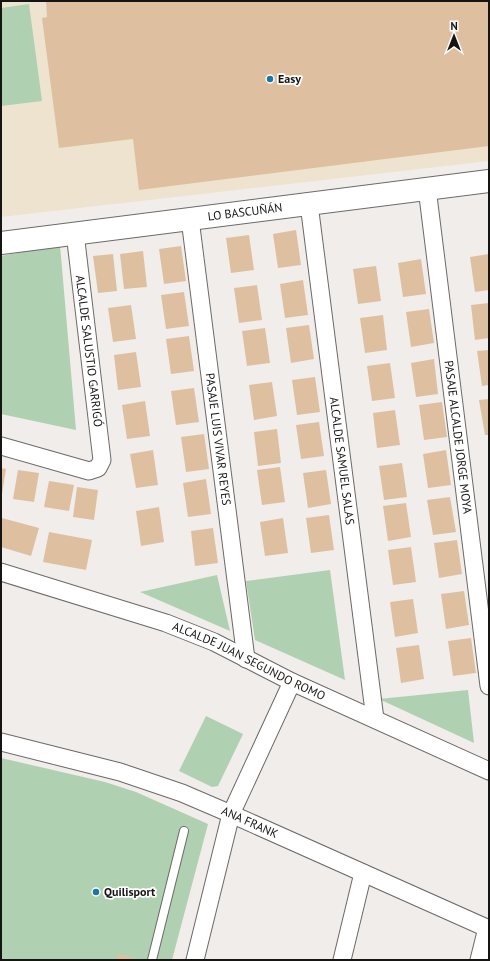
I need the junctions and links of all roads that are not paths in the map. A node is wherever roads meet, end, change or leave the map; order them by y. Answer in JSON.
{"nodes":[{"id":1,"x":489,"y":180,"type":"edge"},
{"id":2,"x":428,"y":188,"type":"junction"},
{"id":3,"x":310,"y":204,"type":"junction"},
{"id":4,"x":190,"y":219,"type":"junction"},
{"id":5,"x":75,"y":233,"type":"junction"},
{"id":6,"x":1,"y":243,"type":"edge"},
{"id":7,"x":1,"y":446,"type":"edge"},
{"id":8,"x":1,"y":572,"type":"edge"},
{"id":9,"x":246,"y":659,"type":"junction"},
{"id":10,"x":292,"y":682,"type":"junction"},
{"id":11,"x":489,"y":686,"type":"edge"},
{"id":12,"x":375,"y":719,"type":"junction"},
{"id":13,"x":1,"y":742,"type":"edge"},
{"id":14,"x":489,"y":771,"type":"edge"},
{"id":15,"x":231,"y":814,"type":"junction"},
{"id":16,"x":184,"y":831,"type":"dead end"},
{"id":17,"x":364,"y":873,"type":"junction"},
{"id":18,"x":488,"y":928,"type":"edge"},
{"id":19,"x":152,"y":960,"type":"edge"},
{"id":20,"x":195,"y":960,"type":"edge"},
{"id":21,"x":342,"y":960,"type":"edge"},
{"id":22,"x":479,"y":960,"type":"edge"}],
"edges":[{"from":1,"to":2,"type":"street","name":"LO BASCUÑÁN"},
{"from":2,"to":3,"type":"street","name":"LO BASCUÑÁN"},
{"from":2,"to":11,"type":"street","name":"PASAJE ALCALDE JORGE MOYA"},
{"from":3,"to":4,"type":"street","name":"LO BASCUÑÁN"},
{"from":3,"to":12,"type":"street","name":"ALCALDE SAMUEL SALAS"},
{"from":4,"to":5,"type":"street","name":"LO BASCUÑÁN"},
{"from":4,"to":9,"type":"street","name":"PASAJE LUIS VIVAR REYES"},
{"from":5,"to":6,"type":"street","name":"LO BASCUÑÁN"},
{"from":5,"to":7,"type":"street","name":"ALCALDE SALUSTIO GARRIGÓ"},
{"from":8,"to":9,"type":"street","name":"ALCALDE JUAN SEGUNDO ROMO"},
{"from":9,"to":10,"type":"street","name":"ALCALDE JUAN SEGUNDO ROMO"},
{"from":10,"to":12,"type":"street","name":"ALCALDE JUAN SEGUNDO ROMO"},
{"from":10,"to":15,"type":"street"},
{"from":12,"to":14,"type":"street","name":"ALCALDE JUAN SEGUNDO ROMO"},
{"from":13,"to":15,"type":"street","name":"ANA FRANK"},
{"from":15,"to":17,"type":"street","name":"ANA FRANK"},
{"from":15,"to":20,"type":"street"},
{"from":16,"to":19,"type":"lane"},
{"from":17,"to":18,"type":"street","name":"ANA FRANK"},
{"from":17,"to":21,"type":"street"},
{"from":18,"to":22,"type":"street"}]}
